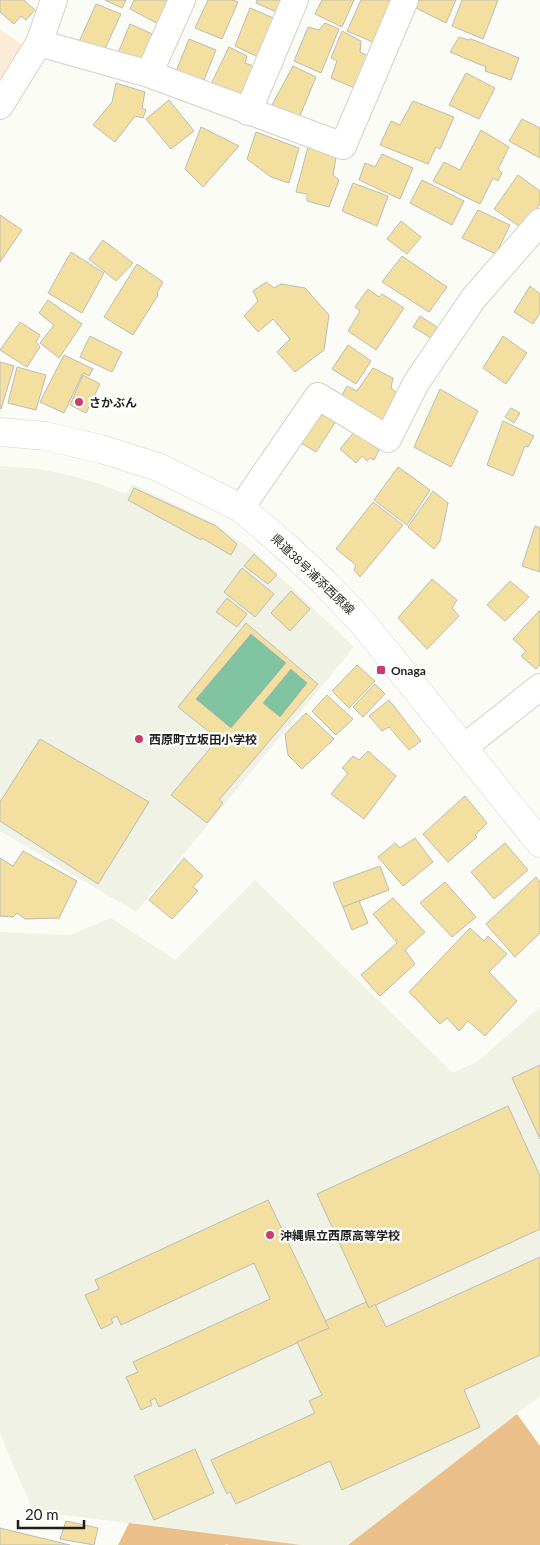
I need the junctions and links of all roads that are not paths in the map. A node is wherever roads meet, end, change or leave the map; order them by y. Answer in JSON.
{"nodes":[{"id":1,"x":54,"y":0,"type":"edge"},
{"id":2,"x":182,"y":0,"type":"edge"},
{"id":3,"x":295,"y":0,"type":"edge"},
{"id":4,"x":405,"y":0,"type":"edge"},
{"id":5,"x":39,"y":43,"type":"junction"},
{"id":6,"x":149,"y":74,"type":"junction"},
{"id":7,"x":0,"y":106,"type":"edge"},
{"id":8,"x":248,"y":112,"type":"junction"},
{"id":9,"x":540,"y":222,"type":"edge"},
{"id":10,"x":0,"y":432,"type":"edge"},
{"id":11,"x":241,"y":508,"type":"junction"},
{"id":12,"x":540,"y":686,"type":"edge"},
{"id":13,"x":462,"y":748,"type":"junction"},
{"id":14,"x":540,"y":843,"type":"edge"}],
"edges":[{"from":1,"to":5,"type":"street"},
{"from":2,"to":6,"type":"street"},
{"from":3,"to":8,"type":"street"},
{"from":4,"to":8,"type":"street"},
{"from":5,"to":6,"type":"street"},
{"from":5,"to":7,"type":"street"},
{"from":6,"to":8,"type":"street"},
{"from":9,"to":11,"type":"street"},
{"from":10,"to":11,"type":"main road","name":"県道38号浦添西原線"},
{"from":11,"to":13,"type":"main road","name":"県道38号浦添西原線"},
{"from":12,"to":13,"type":"street"},
{"from":13,"to":14,"type":"main road","name":"県道38号浦添西原線"}]}
